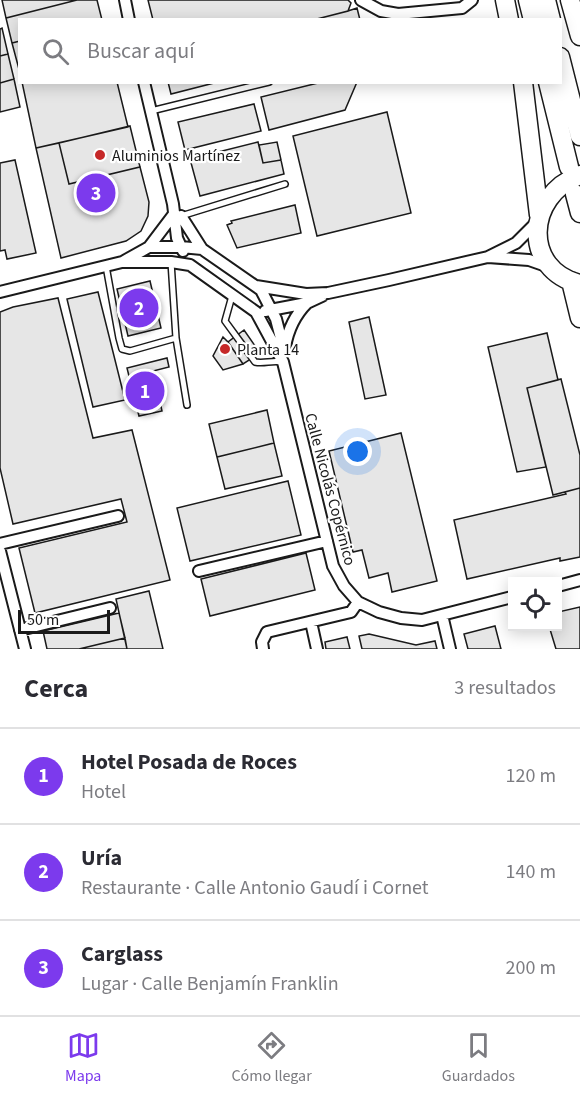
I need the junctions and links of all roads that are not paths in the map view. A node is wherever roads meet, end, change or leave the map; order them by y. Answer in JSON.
{"nodes":[{"id":1,"x":124,"y":0,"type":"edge"},
{"id":2,"x":361,"y":0,"type":"edge"},
{"id":3,"x":472,"y":0,"type":"edge"},
{"id":4,"x":505,"y":0,"type":"edge"},
{"id":5,"x":528,"y":0,"type":"edge"},
{"id":6,"x":546,"y":0,"type":"edge"},
{"id":7,"x":570,"y":0,"type":"edge"},
{"id":8,"x":128,"y":18,"type":"edge"},
{"id":9,"x":509,"y":18,"type":"edge"},
{"id":10,"x":532,"y":18,"type":"edge"},
{"id":11,"x":550,"y":18,"type":"edge"},
{"id":12,"x":580,"y":36,"type":"edge"},
{"id":13,"x":562,"y":61,"type":"edge"},
{"id":14,"x":144,"y":84,"type":"edge"},
{"id":15,"x":261,"y":84,"type":"edge"},
{"id":16,"x":523,"y":84,"type":"edge"},
{"id":17,"x":549,"y":84,"type":"edge"},
{"id":18,"x":151,"y":111,"type":"junction"},
{"id":19,"x":580,"y":136,"type":"edge"},
{"id":20,"x":574,"y":171,"type":"edge"},
{"id":21,"x":285,"y":184,"type":"dead end"},
{"id":22,"x":575,"y":194,"type":"dead end"},
{"id":23,"x":176,"y":211,"type":"junction"},
{"id":24,"x":580,"y":213,"type":"edge"},
{"id":25,"x":538,"y":218,"type":"junction"},
{"id":26,"x":149,"y":247,"type":"junction"},
{"id":27,"x":181,"y":247,"type":"junction"},
{"id":28,"x":202,"y":249,"type":"junction"},
{"id":29,"x":488,"y":257,"type":"junction"},
{"id":30,"x":122,"y":262,"type":"junction"},
{"id":31,"x":139,"y":262,"type":"junction"},
{"id":32,"x":171,"y":262,"type":"junction"},
{"id":33,"x":190,"y":265,"type":"junction"},
{"id":34,"x":106,"y":266,"type":"junction"},
{"id":35,"x":552,"y":268,"type":"junction"},
{"id":36,"x":575,"y":283,"type":"edge"},
{"id":37,"x":256,"y":286,"type":"junction"},
{"id":38,"x":1,"y":292,"type":"edge"},
{"id":39,"x":232,"y":295,"type":"junction"},
{"id":40,"x":307,"y":298,"type":"junction"},
{"id":41,"x":272,"y":310,"type":"junction"},
{"id":42,"x":256,"y":312,"type":"junction"},
{"id":43,"x":580,"y":318,"type":"edge"},
{"id":44,"x":264,"y":324,"type":"junction"},
{"id":45,"x":176,"y":338,"type":"junction"},
{"id":46,"x":284,"y":350,"type":"junction"},
{"id":47,"x":283,"y":362,"type":"junction"},
{"id":48,"x":188,"y":405,"type":"dead end"},
{"id":49,"x":118,"y":516,"type":"dead end"},
{"id":50,"x":327,"y":541,"type":"junction"},
{"id":51,"x":0,"y":544,"type":"edge"},
{"id":52,"x":0,"y":550,"type":"edge"},
{"id":53,"x":199,"y":571,"type":"dead end"},
{"id":54,"x":580,"y":580,"type":"edge"},
{"id":55,"x":562,"y":585,"type":"edge"},
{"id":56,"x":508,"y":598,"type":"edge"},
{"id":57,"x":358,"y":602,"type":"junction"},
{"id":58,"x":111,"y":608,"type":"dead end"},
{"id":59,"x":441,"y":615,"type":"junction"},
{"id":60,"x":310,"y":622,"type":"junction"},
{"id":61,"x":20,"y":630,"type":"junction"},
{"id":62,"x":25,"y":649,"type":"edge"},
{"id":63,"x":262,"y":649,"type":"edge"},
{"id":64,"x":317,"y":649,"type":"edge"},
{"id":65,"x":450,"y":649,"type":"edge"}],
"edges":[{"from":1,"to":8,"type":"street"},
{"from":2,"to":3,"type":"street"},
{"from":4,"to":9,"type":"highway"},
{"from":5,"to":10,"type":"highway"},
{"from":6,"to":11,"type":"highway"},
{"from":7,"to":12,"type":"highway"},
{"from":13,"to":19,"type":"highway"},
{"from":14,"to":18,"type":"street"},
{"from":15,"to":18,"type":"lane"},
{"from":16,"to":25,"type":"highway"},
{"from":17,"to":20,"type":"highway"},
{"from":18,"to":23,"type":"street"},
{"from":20,"to":25,"type":"highway"},
{"from":21,"to":23,"type":"lane"},
{"from":22,"to":24,"type":"highway"},
{"from":23,"to":26,"type":"street"},
{"from":23,"to":27,"type":"street"},
{"from":23,"to":28,"type":"street"},
{"from":25,"to":29,"type":"street"},
{"from":25,"to":35,"type":"highway"},
{"from":26,"to":27,"type":"street"},
{"from":26,"to":30,"type":"street"},
{"from":27,"to":28,"type":"street"},
{"from":27,"to":31,"type":"street"},
{"from":27,"to":33,"type":"street"},
{"from":28,"to":37,"type":"street"},
{"from":29,"to":35,"type":"street"},
{"from":29,"to":40,"type":"street"},
{"from":30,"to":31,"type":"street"},
{"from":30,"to":34,"type":"street"},
{"from":31,"to":32,"type":"street"},
{"from":32,"to":33,"type":"street"},
{"from":32,"to":45,"type":"lane"},
{"from":33,"to":39,"type":"street"},
{"from":34,"to":38,"type":"street"},
{"from":34,"to":45,"type":"lane"},
{"from":35,"to":36,"type":"highway"},
{"from":36,"to":43,"type":"highway"},
{"from":37,"to":40,"type":"street"},
{"from":37,"to":41,"type":"street","name":"Calle Nicolás Copérnico"},
{"from":39,"to":42,"type":"street"},
{"from":39,"to":47,"type":"lane"},
{"from":40,"to":41,"type":"street"},
{"from":40,"to":46,"type":"street","name":"Calle Nicolás Copérnico"},
{"from":41,"to":42,"type":"street"},
{"from":41,"to":44,"type":"street"},
{"from":41,"to":46,"type":"street","name":"Calle Nicolás Copérnico"},
{"from":42,"to":44,"type":"street","name":"Calle Nicolás Copérnico"},
{"from":44,"to":47,"type":"street","name":"Calle Nicolás Copérnico"},
{"from":45,"to":48,"type":"lane"},
{"from":46,"to":47,"type":"street","name":"Calle Nicolás Copérnico"},
{"from":47,"to":50,"type":"street","name":"Calle Nicolás Copérnico"},
{"from":49,"to":51,"type":"street"},
{"from":50,"to":53,"type":"street"},
{"from":50,"to":57,"type":"street","name":"Calle Nicolás Copérnico"},
{"from":52,"to":61,"type":"street"},
{"from":54,"to":55,"type":"street"},
{"from":56,"to":59,"type":"street","name":"Calle Nicolás Copérnico"},
{"from":57,"to":59,"type":"street","name":"Calle Nicolás Copérnico"},
{"from":57,"to":60,"type":"street"},
{"from":58,"to":61,"type":"street"},
{"from":59,"to":65,"type":"street"},
{"from":60,"to":63,"type":"street"},
{"from":60,"to":64,"type":"street"},
{"from":61,"to":62,"type":"street"}]}
